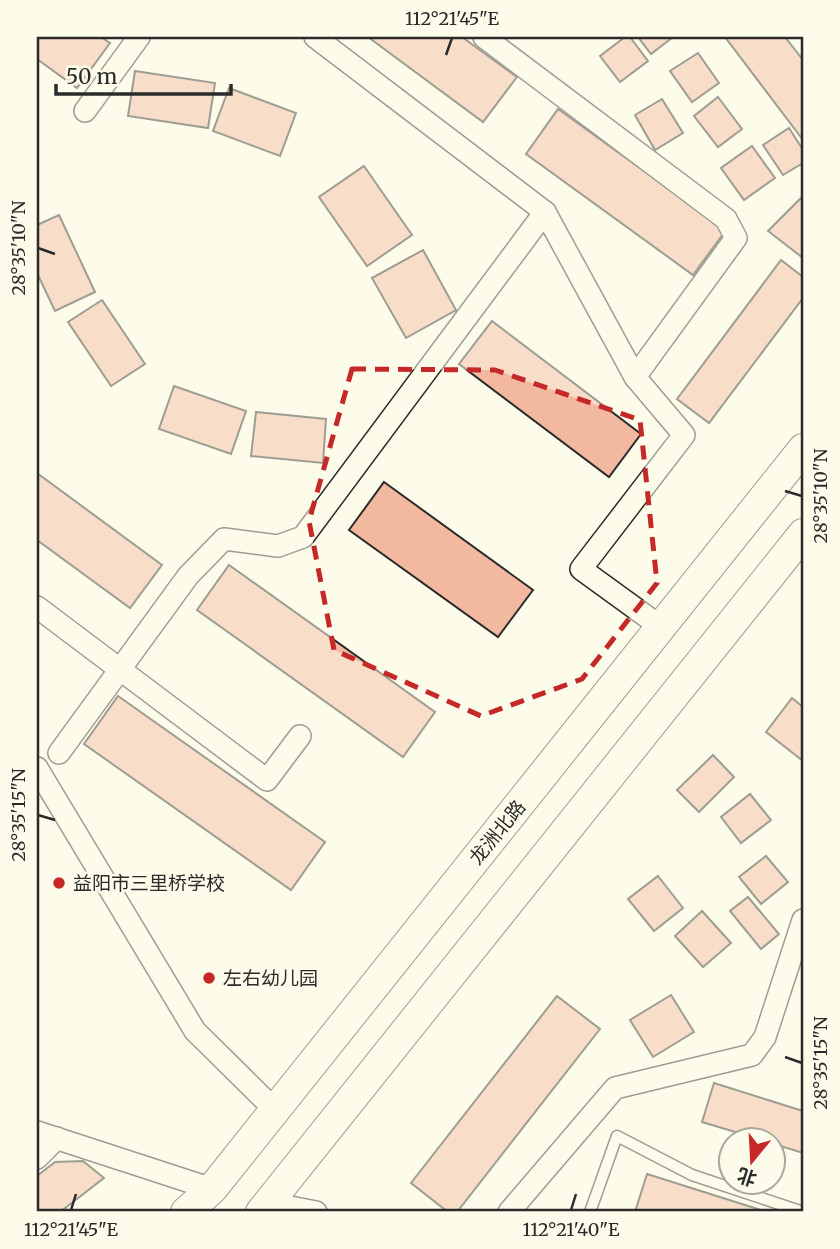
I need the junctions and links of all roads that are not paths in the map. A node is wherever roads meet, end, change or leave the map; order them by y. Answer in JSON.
{"nodes":[{"id":1,"x":139,"y":37,"type":"edge"},
{"id":2,"x":315,"y":37,"type":"edge"},
{"id":3,"x":484,"y":37,"type":"edge"},
{"id":4,"x":85,"y":111,"type":"dead end"},
{"id":5,"x":545,"y":212,"type":"junction"},
{"id":6,"x":635,"y":377,"type":"junction"},
{"id":7,"x":803,"y":449,"type":"edge"},
{"id":8,"x":803,"y":534,"type":"edge"},
{"id":9,"x":37,"y":607,"type":"edge"},
{"id":10,"x":661,"y":627,"type":"junction"},
{"id":11,"x":120,"y":670,"type":"junction"},
{"id":12,"x":300,"y":736,"type":"dead end"},
{"id":13,"x":59,"y":753,"type":"dead end"},
{"id":14,"x":37,"y":768,"type":"edge"},
{"id":15,"x":803,"y":920,"type":"edge"},
{"id":16,"x":275,"y":1110,"type":"junction"},
{"id":17,"x":37,"y":1132,"type":"edge"},
{"id":18,"x":57,"y":1138,"type":"junction"},
{"id":19,"x":37,"y":1158,"type":"edge"},
{"id":20,"x":212,"y":1189,"type":"junction"},
{"id":21,"x":265,"y":1207,"type":"edge"},
{"id":22,"x":186,"y":1212,"type":"edge"},
{"id":23,"x":316,"y":1212,"type":"edge"},
{"id":24,"x":509,"y":1212,"type":"edge"},
{"id":25,"x":590,"y":1212,"type":"edge"},
{"id":26,"x":803,"y":1212,"type":"edge"}],
"edges":[{"from":1,"to":4,"type":"street"},
{"from":2,"to":5,"type":"street"},
{"from":3,"to":6,"type":"street"},
{"from":5,"to":6,"type":"street"},
{"from":5,"to":11,"type":"street"},
{"from":6,"to":10,"type":"street"},
{"from":7,"to":10,"type":"main road","name":"龙洲北路"},
{"from":8,"to":21,"type":"main road"},
{"from":9,"to":11,"type":"street"},
{"from":10,"to":16,"type":"main road","name":"龙洲北路"},
{"from":11,"to":12,"type":"street"},
{"from":11,"to":13,"type":"street"},
{"from":14,"to":16,"type":"street"},
{"from":15,"to":24,"type":"street"},
{"from":16,"to":20,"type":"main road","name":"龙洲北路"},
{"from":17,"to":18,"type":"street"},
{"from":18,"to":19,"type":"street"},
{"from":18,"to":20,"type":"street"},
{"from":20,"to":22,"type":"main road","name":"龙洲北路"},
{"from":21,"to":23,"type":"street"},
{"from":25,"to":26,"type":"lane"}]}
